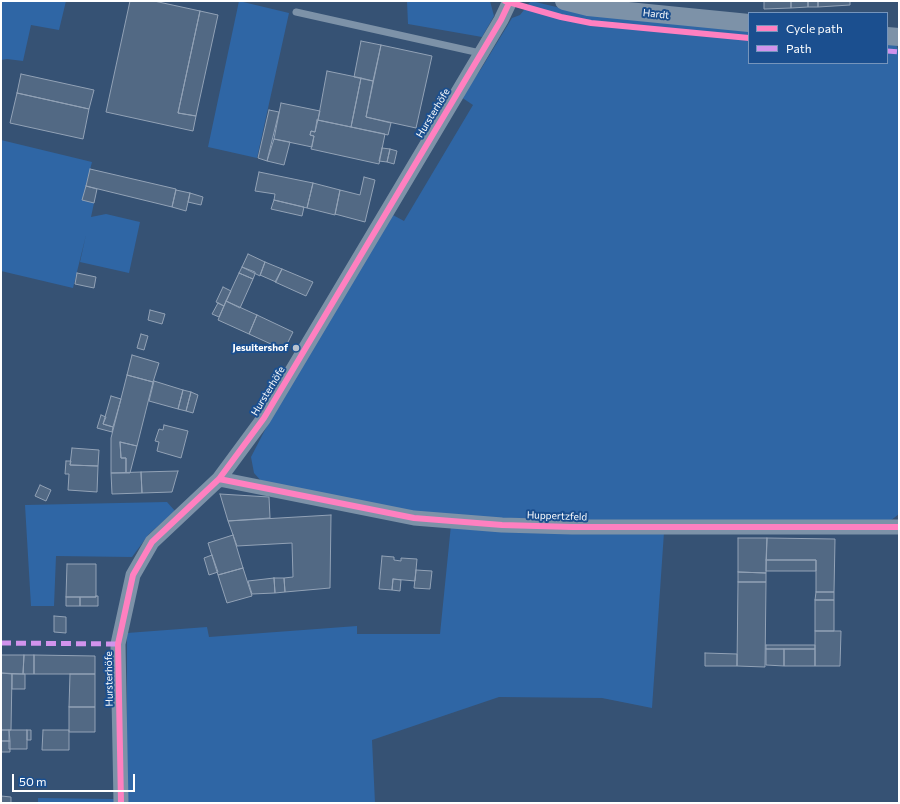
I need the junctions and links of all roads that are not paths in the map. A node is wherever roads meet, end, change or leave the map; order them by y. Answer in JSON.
{"nodes":[{"id":1,"x":510,"y":1,"type":"edge"},
{"id":2,"x":564,"y":1,"type":"edge"},
{"id":3,"x":296,"y":12,"type":"dead end"},
{"id":4,"x":748,"y":23,"type":"edge"},
{"id":5,"x":888,"y":36,"type":"edge"},
{"id":6,"x":899,"y":37,"type":"edge"},
{"id":7,"x":480,"y":53,"type":"junction"},
{"id":8,"x":219,"y":479,"type":"junction"},
{"id":9,"x":899,"y":527,"type":"edge"},
{"id":10,"x":121,"y":803,"type":"edge"}],
"edges":[{"from":1,"to":7,"type":"street","name":"Hursterhöfe"},
{"from":2,"to":4,"type":"street","name":"Hardt"},
{"from":3,"to":7,"type":"lane"},
{"from":5,"to":6,"type":"street"},
{"from":7,"to":8,"type":"street","name":"Hursterhöfe"},
{"from":8,"to":9,"type":"street","name":"Huppertzfeld"},
{"from":8,"to":10,"type":"street","name":"Hursterhöfe"}]}
